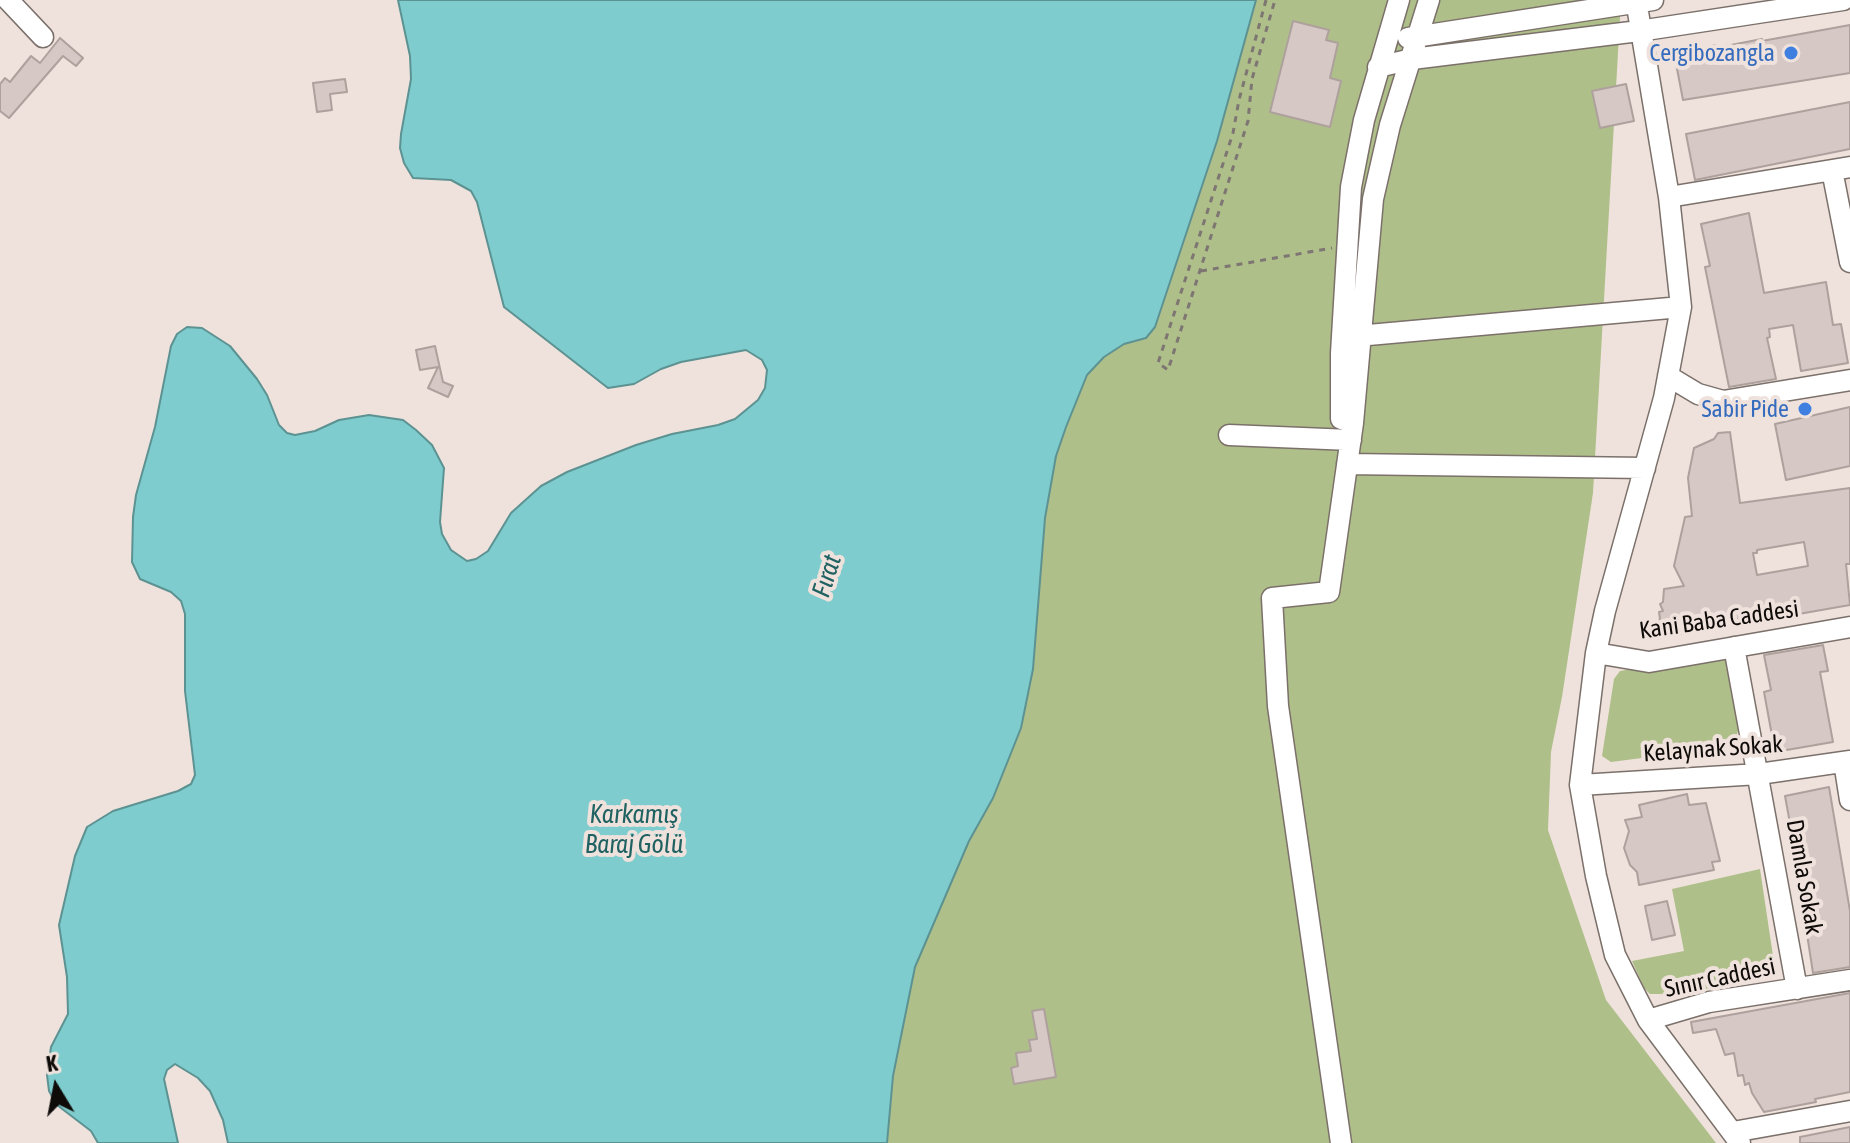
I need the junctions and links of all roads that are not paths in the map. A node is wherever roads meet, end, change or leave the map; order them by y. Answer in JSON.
{"nodes":[{"id":1,"x":8,"y":0,"type":"edge"},
{"id":2,"x":1399,"y":0,"type":"edge"},
{"id":3,"x":1429,"y":0,"type":"edge"},
{"id":4,"x":1843,"y":0,"type":"edge"},
{"id":5,"x":1641,"y":1,"type":"edge"},
{"id":6,"x":1639,"y":31,"type":"junction"},
{"id":7,"x":43,"y":37,"type":"dead end"},
{"id":8,"x":1416,"y":37,"type":"junction"},
{"id":9,"x":1385,"y":42,"type":"junction"},
{"id":10,"x":1412,"y":59,"type":"junction"},
{"id":11,"x":1378,"y":67,"type":"junction"},
{"id":12,"x":1841,"y":169,"type":"edge"},
{"id":13,"x":1669,"y":197,"type":"junction"},
{"id":14,"x":1850,"y":262,"type":"edge"},
{"id":15,"x":1681,"y":307,"type":"junction"},
{"id":16,"x":1350,"y":337,"type":"junction"},
{"id":17,"x":1668,"y":376,"type":"junction"},
{"id":18,"x":1850,"y":380,"type":"edge"},
{"id":19,"x":1352,"y":431,"type":"junction"},
{"id":20,"x":1229,"y":435,"type":"dead end"},
{"id":21,"x":1347,"y":464,"type":"junction"},
{"id":22,"x":1645,"y":468,"type":"junction"},
{"id":23,"x":1850,"y":627,"type":"edge"},
{"id":24,"x":1734,"y":647,"type":"junction"},
{"id":25,"x":1596,"y":653,"type":"junction"},
{"id":26,"x":1847,"y":762,"type":"edge"},
{"id":27,"x":1759,"y":774,"type":"junction"},
{"id":28,"x":1580,"y":785,"type":"junction"},
{"id":29,"x":1850,"y":800,"type":"edge"},
{"id":30,"x":1850,"y":980,"type":"edge"},
{"id":31,"x":1797,"y":989,"type":"junction"},
{"id":32,"x":1648,"y":1020,"type":"junction"},
{"id":33,"x":1850,"y":1111,"type":"edge"},
{"id":34,"x":1736,"y":1138,"type":"edge"},
{"id":35,"x":1341,"y":1143,"type":"edge"}],
"edges":[{"from":1,"to":7,"type":"street"},
{"from":2,"to":9,"type":"street"},
{"from":3,"to":8,"type":"street"},
{"from":4,"to":6,"type":"street"},
{"from":5,"to":6,"type":"street"},
{"from":5,"to":8,"type":"street"},
{"from":6,"to":10,"type":"street"},
{"from":6,"to":13,"type":"street"},
{"from":8,"to":9,"type":"street"},
{"from":8,"to":10,"type":"street"},
{"from":9,"to":11,"type":"street"},
{"from":10,"to":11,"type":"street"},
{"from":10,"to":16,"type":"street"},
{"from":11,"to":16,"type":"street"},
{"from":12,"to":13,"type":"street"},
{"from":12,"to":14,"type":"street"},
{"from":13,"to":15,"type":"street"},
{"from":15,"to":16,"type":"street"},
{"from":15,"to":17,"type":"street"},
{"from":16,"to":19,"type":"street"},
{"from":17,"to":18,"type":"street"},
{"from":17,"to":22,"type":"street"},
{"from":19,"to":20,"type":"street"},
{"from":19,"to":21,"type":"street"},
{"from":21,"to":22,"type":"street"},
{"from":21,"to":35,"type":"street"},
{"from":22,"to":25,"type":"street"},
{"from":23,"to":24,"type":"street","name":"Kani Baba Caddesi"},
{"from":24,"to":25,"type":"street","name":"Kani Baba Caddesi"},
{"from":24,"to":27,"type":"street","name":"Damla Sokak"},
{"from":25,"to":28,"type":"street"},
{"from":26,"to":27,"type":"street","name":"Kelaynak Sokak"},
{"from":26,"to":29,"type":"street"},
{"from":27,"to":28,"type":"street","name":"Kelaynak Sokak"},
{"from":27,"to":31,"type":"street","name":"Damla Sokak"},
{"from":28,"to":32,"type":"street"},
{"from":30,"to":31,"type":"street","name":"Sınır Caddesi"},
{"from":31,"to":32,"type":"street","name":"Sınır Caddesi"},
{"from":32,"to":34,"type":"street"},
{"from":33,"to":34,"type":"street"}]}
